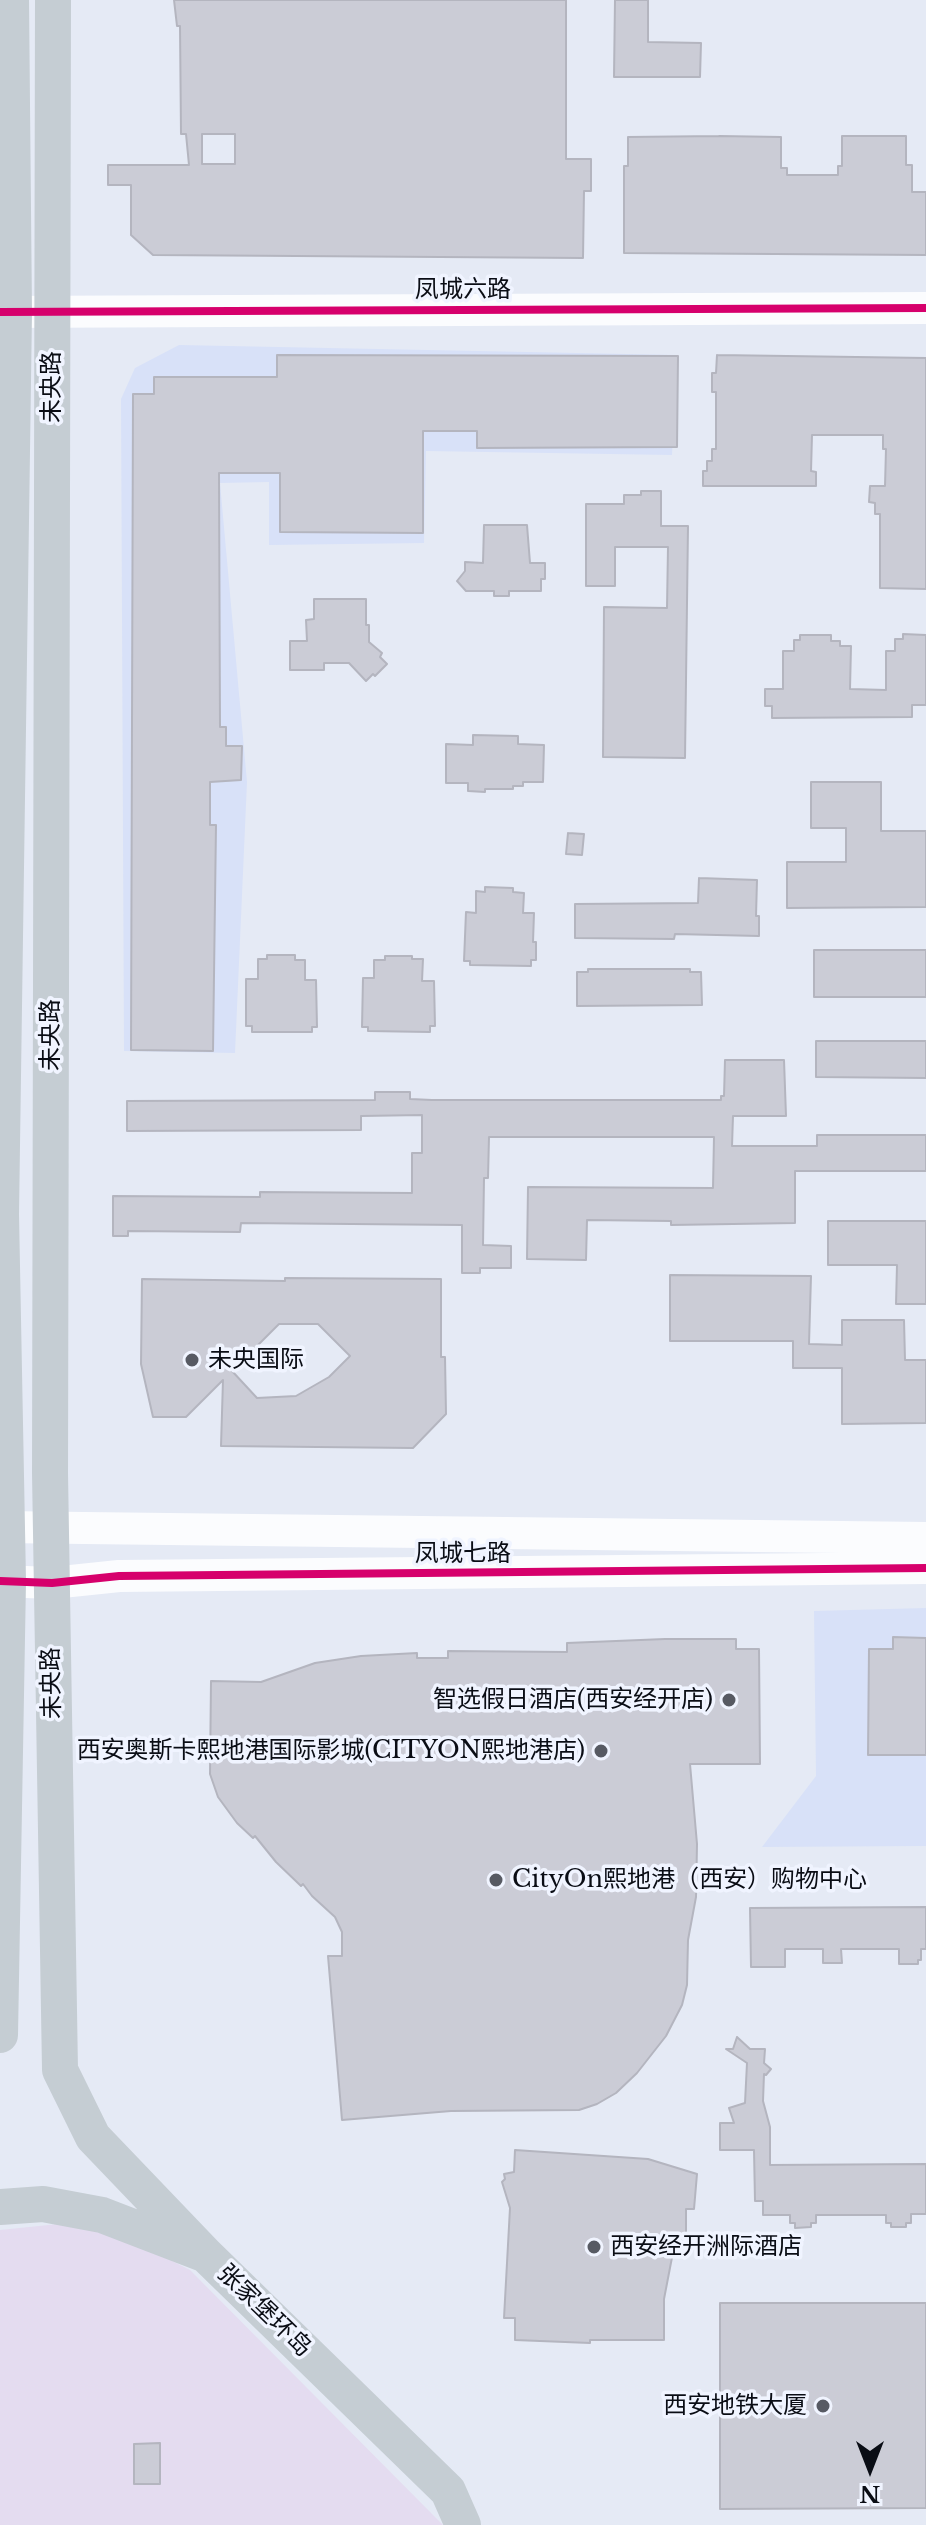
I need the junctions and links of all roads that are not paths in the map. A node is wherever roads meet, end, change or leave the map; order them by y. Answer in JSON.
{"nodes":[{"id":1,"x":11,"y":0,"type":"edge"},
{"id":2,"x":53,"y":0,"type":"edge"},
{"id":3,"x":926,"y":308,"type":"edge"},
{"id":4,"x":7,"y":312,"type":"edge"},
{"id":5,"x":52,"y":313,"type":"junction"},
{"id":6,"x":3,"y":1527,"type":"edge"},
{"id":7,"x":52,"y":1527,"type":"junction"},
{"id":8,"x":926,"y":1538,"type":"edge"},
{"id":9,"x":926,"y":1568,"type":"edge"},
{"id":10,"x":4,"y":1581,"type":"edge"},
{"id":11,"x":52,"y":1583,"type":"junction"},
{"id":12,"x":0,"y":2035,"type":"edge"},
{"id":13,"x":0,"y":2207,"type":"edge"},
{"id":14,"x":206,"y":2255,"type":"junction"},
{"id":15,"x":448,"y":2491,"type":"junction"},
{"id":16,"x":463,"y":2525,"type":"edge"},
{"id":17,"x":485,"y":2525,"type":"edge"}],
"edges":[{"from":1,"to":4,"type":"main road","name":"未央路"},
{"from":2,"to":5,"type":"main road","name":"未央路"},
{"from":3,"to":5,"type":"street","name":"凤城六路"},
{"from":4,"to":5,"type":"street","name":"凤城六路"},
{"from":4,"to":6,"type":"main road","name":"未央路"},
{"from":5,"to":7,"type":"main road","name":"未央路"},
{"from":6,"to":7,"type":"street","name":"凤城七路"},
{"from":6,"to":10,"type":"main road","name":"未央路"},
{"from":7,"to":8,"type":"street","name":"凤城七路"},
{"from":7,"to":11,"type":"main road","name":"未央路"},
{"from":9,"to":11,"type":"street","name":"凤城七路"},
{"from":10,"to":11,"type":"street","name":"凤城七路"},
{"from":10,"to":12,"type":"main road","name":"未央路"},
{"from":11,"to":14,"type":"main road","name":"未央路"},
{"from":13,"to":14,"type":"main road","name":"张家堡环岛"},
{"from":14,"to":15,"type":"main road","name":"张家堡环岛"},
{"from":15,"to":16,"type":"main road","name":"张家堡环岛"},
{"from":15,"to":17,"type":"street"}]}
